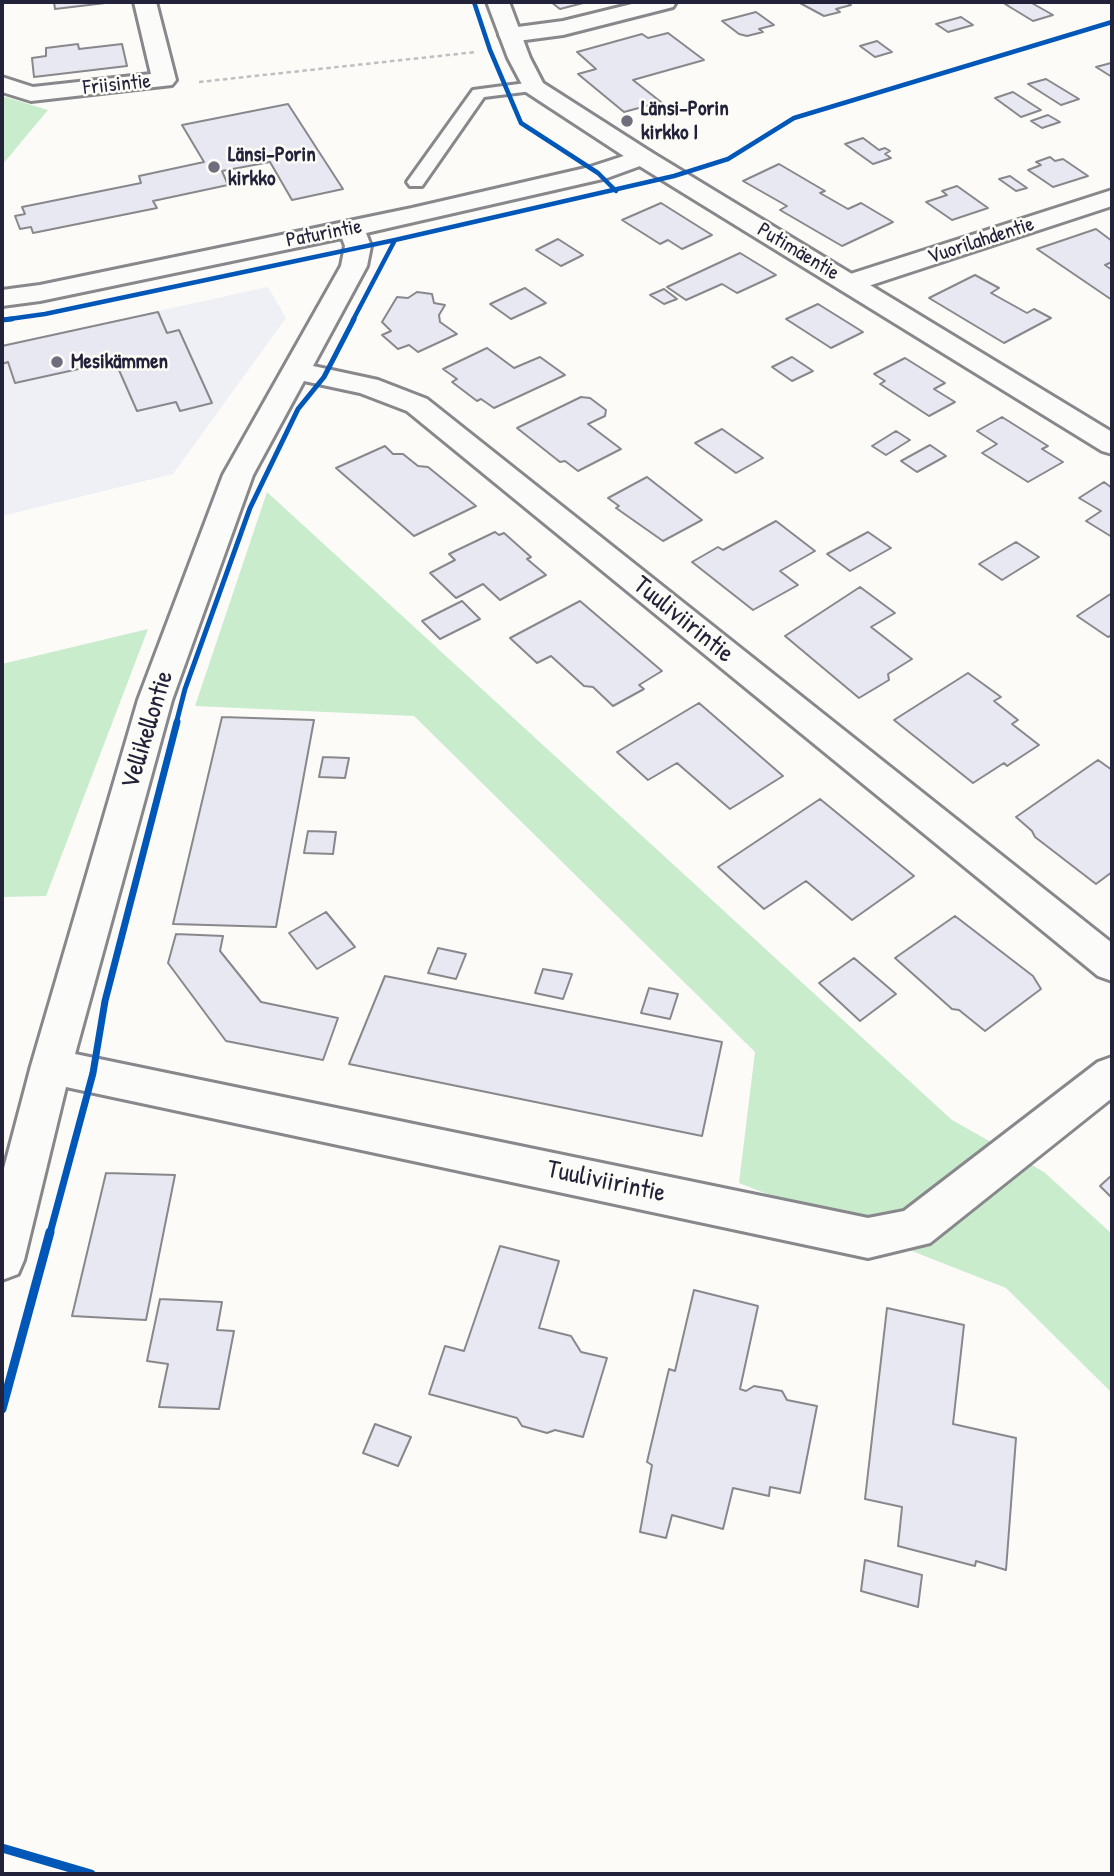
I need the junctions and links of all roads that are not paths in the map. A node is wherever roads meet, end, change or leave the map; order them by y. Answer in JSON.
{"nodes":[{"id":1,"x":145,"y":2,"type":"edge"},
{"id":2,"x":498,"y":2,"type":"edge"},
{"id":3,"x":665,"y":2,"type":"edge"},
{"id":4,"x":510,"y":35,"type":"junction"},
{"id":5,"x":2,"y":84,"type":"edge"},
{"id":6,"x":534,"y":88,"type":"junction"},
{"id":7,"x":642,"y":157,"type":"junction"},
{"id":8,"x":416,"y":182,"type":"dead end"},
{"id":9,"x":1112,"y":198,"type":"edge"},
{"id":10,"x":352,"y":229,"type":"junction"},
{"id":11,"x":850,"y":283,"type":"junction"},
{"id":12,"x":2,"y":298,"type":"edge"},
{"id":13,"x":298,"y":371,"type":"junction"},
{"id":14,"x":1112,"y":445,"type":"edge"},
{"id":15,"x":1112,"y":965,"type":"edge"},
{"id":16,"x":51,"y":1066,"type":"junction"},
{"id":17,"x":1112,"y":1074,"type":"edge"},
{"id":18,"x":2,"y":1260,"type":"edge"}],
"edges":[{"from":1,"to":5,"type":"street","name":"Friisintie"},
{"from":2,"to":4,"type":"street"},
{"from":3,"to":4,"type":"street"},
{"from":4,"to":6,"type":"street"},
{"from":6,"to":7,"type":"street","name":"Putimäentie"},
{"from":6,"to":8,"type":"lane"},
{"from":7,"to":10,"type":"street","name":"Paturintie"},
{"from":7,"to":11,"type":"street","name":"Putimäentie"},
{"from":9,"to":11,"type":"street","name":"Vuorilahdentie"},
{"from":10,"to":12,"type":"street","name":"Paturintie"},
{"from":10,"to":13,"type":"street","name":"Vellikellontie"},
{"from":11,"to":14,"type":"street","name":"Putimäentie"},
{"from":13,"to":15,"type":"street","name":"Tuuliviirintie"},
{"from":13,"to":16,"type":"street","name":"Vellikellontie"},
{"from":16,"to":17,"type":"street","name":"Tuuliviirintie"},
{"from":16,"to":18,"type":"street","name":"Vellikellontie"}]}
